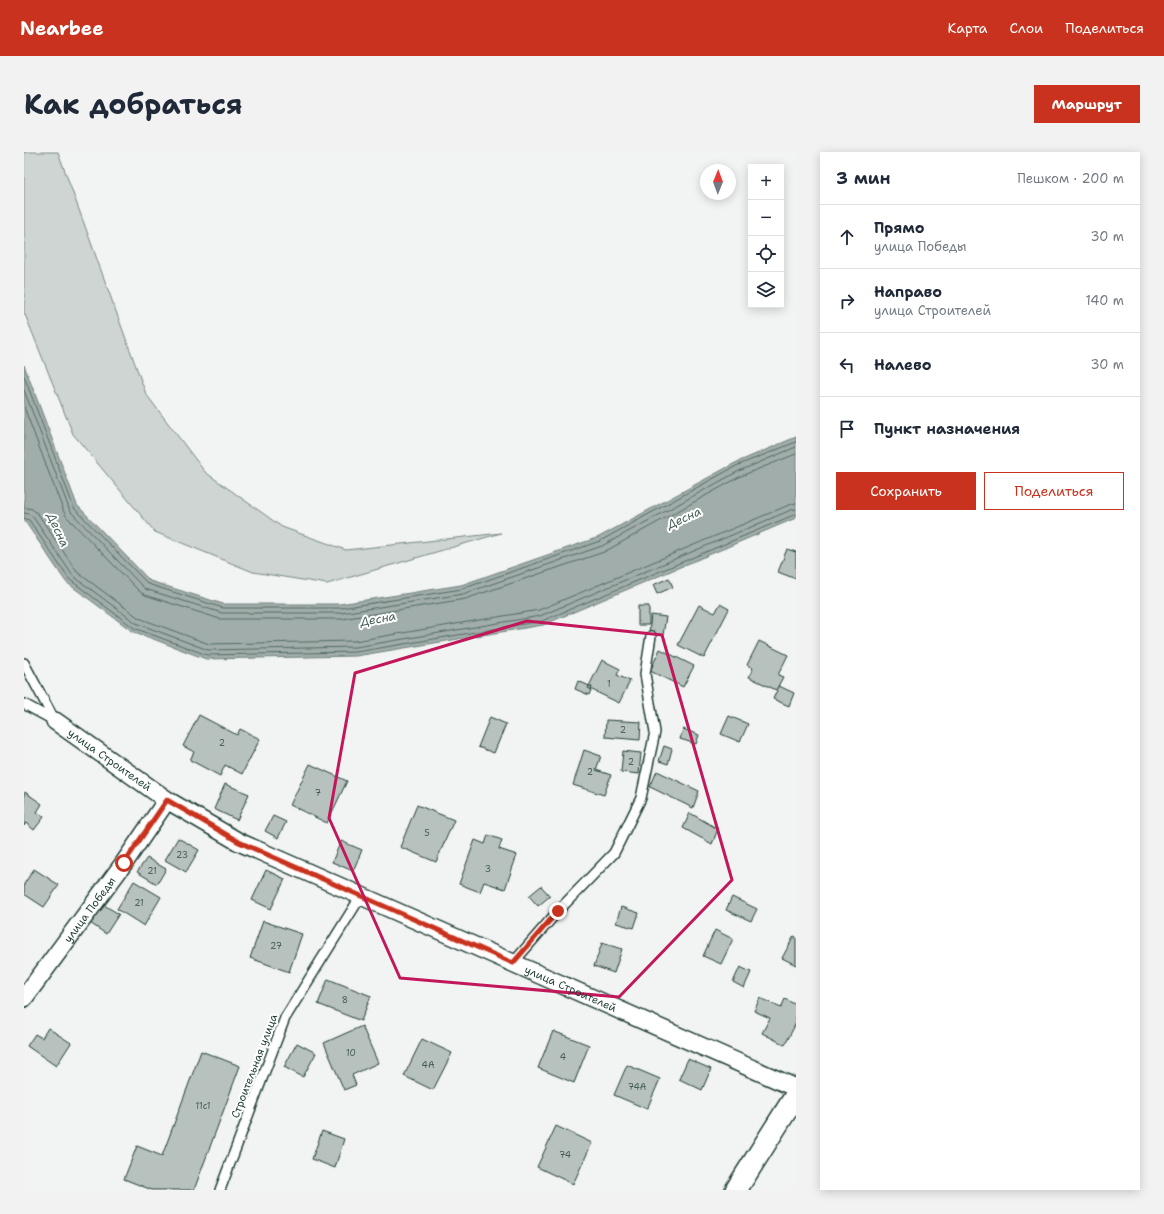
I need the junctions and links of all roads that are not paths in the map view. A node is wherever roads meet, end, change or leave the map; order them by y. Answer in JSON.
{"nodes":[{"id":1,"x":651,"y":636,"type":"dead end"},
{"id":2,"x":24,"y":663,"type":"edge"},
{"id":3,"x":24,"y":704,"type":"edge"},
{"id":4,"x":55,"y":721,"type":"junction"},
{"id":5,"x":167,"y":800,"type":"junction"},
{"id":6,"x":361,"y":896,"type":"junction"},
{"id":7,"x":513,"y":963,"type":"junction"},
{"id":8,"x":24,"y":998,"type":"edge"},
{"id":9,"x":796,"y":1088,"type":"edge"},
{"id":10,"x":796,"y":1095,"type":"edge"},
{"id":11,"x":223,"y":1189,"type":"edge"},
{"id":12,"x":736,"y":1190,"type":"edge"}],
"edges":[{"from":1,"to":7,"type":"lane"},
{"from":2,"to":4,"type":"lane"},
{"from":3,"to":4,"type":"lane"},
{"from":4,"to":5,"type":"street","name":"улица Строителей"},
{"from":5,"to":6,"type":"street","name":"улица Строителей"},
{"from":5,"to":8,"type":"street","name":"улица Победы"},
{"from":6,"to":7,"type":"street","name":"улица Строителей"},
{"from":6,"to":11,"type":"lane","name":"Строительная улица"},
{"from":7,"to":9,"type":"street","name":"улица Строителей"},
{"from":10,"to":12,"type":"street"}]}
